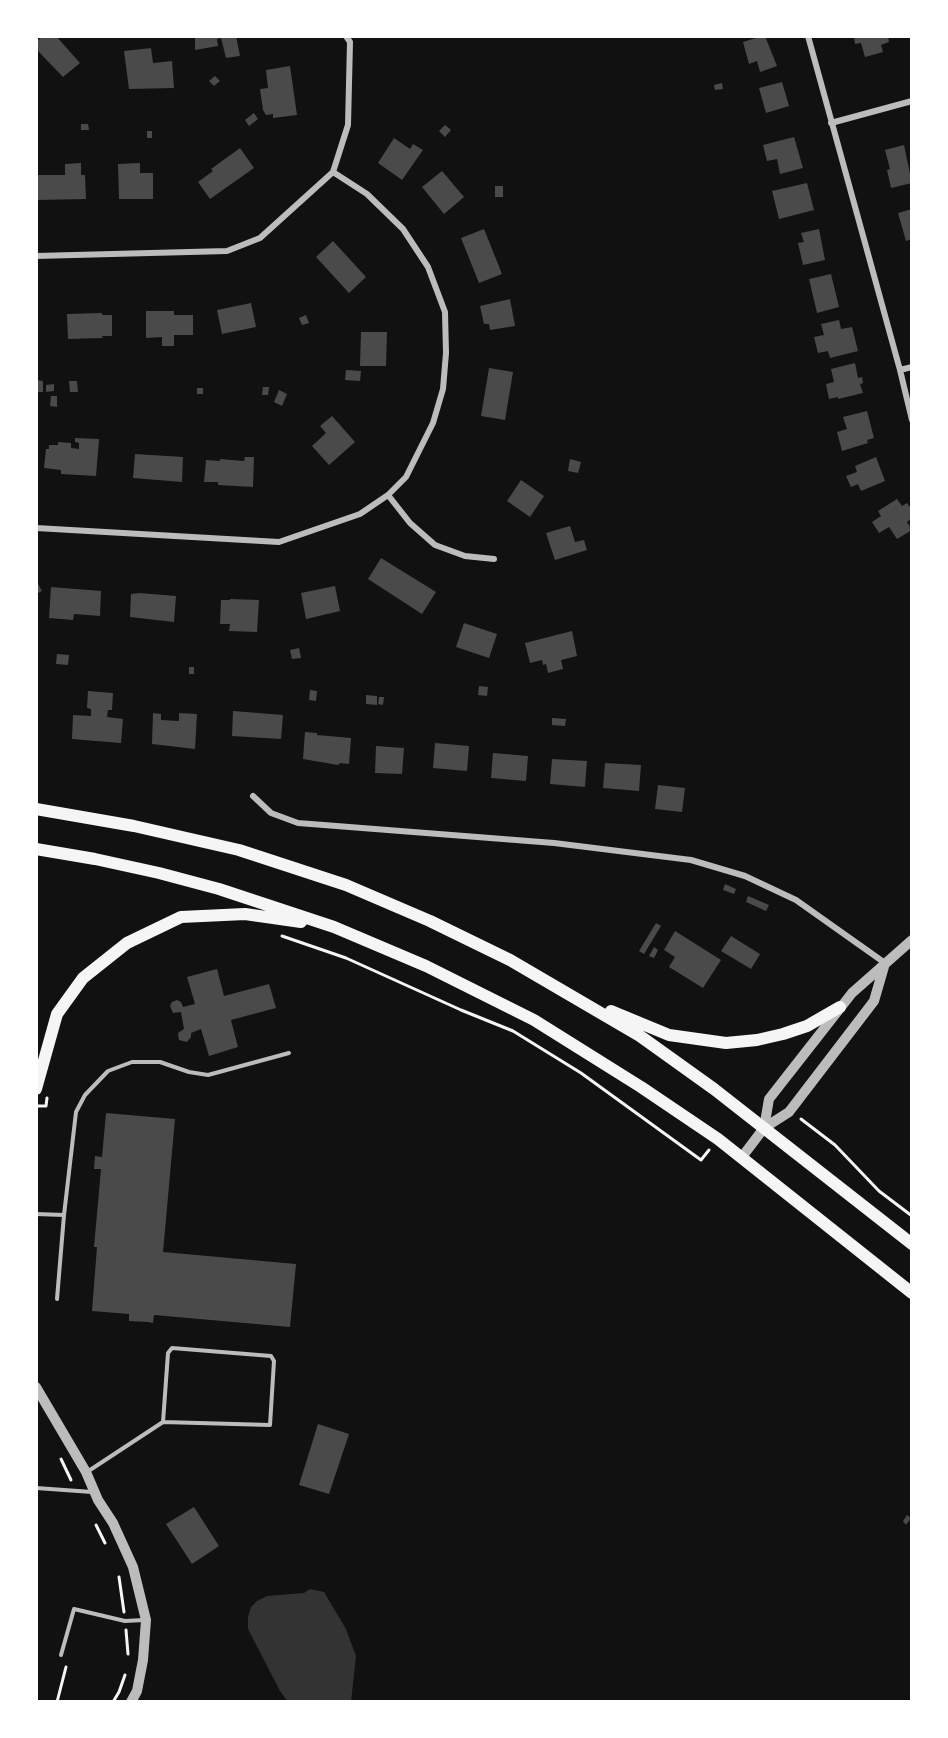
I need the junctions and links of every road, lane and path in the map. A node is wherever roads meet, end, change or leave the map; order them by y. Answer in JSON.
{"nodes":[{"id":1,"x":346,"y":36,"type":"edge"},
{"id":2,"x":808,"y":36,"type":"edge"},
{"id":3,"x":912,"y":101,"type":"edge"},
{"id":4,"x":831,"y":123,"type":"junction"},
{"id":5,"x":333,"y":172,"type":"junction"},
{"id":6,"x":36,"y":256,"type":"edge"},
{"id":7,"x":912,"y":367,"type":"edge"},
{"id":8,"x":900,"y":370,"type":"junction"},
{"id":9,"x":912,"y":420,"type":"edge"},
{"id":10,"x":388,"y":495,"type":"junction"},
{"id":11,"x":36,"y":528,"type":"edge"},
{"id":12,"x":495,"y":560,"type":"dead end"},
{"id":13,"x":253,"y":796,"type":"dead end"},
{"id":14,"x":36,"y":809,"type":"edge"},
{"id":15,"x":36,"y":849,"type":"edge"},
{"id":16,"x":334,"y":927,"type":"junction"},
{"id":17,"x":278,"y":934,"type":"dead end"},
{"id":18,"x":912,"y":940,"type":"edge"},
{"id":19,"x":885,"y":963,"type":"junction"},
{"id":20,"x":573,"y":995,"type":"junction"},
{"id":21,"x":840,"y":1007,"type":"junction"},
{"id":22,"x":289,"y":1053,"type":"dead end"},
{"id":23,"x":41,"y":1092,"type":"edge"},
{"id":24,"x":36,"y":1106,"type":"edge"},
{"id":25,"x":789,"y":1112,"type":"junction"},
{"id":26,"x":764,"y":1128,"type":"junction"},
{"id":27,"x":718,"y":1139,"type":"junction"},
{"id":28,"x":742,"y":1157,"type":"junction"},
{"id":29,"x":36,"y":1214,"type":"edge"},
{"id":30,"x":64,"y":1215,"type":"junction"},
{"id":31,"x":912,"y":1216,"type":"edge"},
{"id":32,"x":912,"y":1244,"type":"edge"},
{"id":33,"x":912,"y":1293,"type":"edge"},
{"id":34,"x":57,"y":1299,"type":"dead end"},
{"id":35,"x":36,"y":1387,"type":"edge"},
{"id":36,"x":163,"y":1422,"type":"junction"},
{"id":37,"x":57,"y":1451,"type":"dead end"},
{"id":38,"x":86,"y":1472,"type":"junction"},
{"id":39,"x":36,"y":1488,"type":"edge"},
{"id":40,"x":77,"y":1490,"type":"junction"},
{"id":41,"x":95,"y":1492,"type":"junction"},
{"id":42,"x":95,"y":1523,"type":"dead end"},
{"id":43,"x":109,"y":1550,"type":"dead end"},
{"id":44,"x":118,"y":1568,"type":"dead end"},
{"id":45,"x":146,"y":1620,"type":"junction"},
{"id":46,"x":125,"y":1621,"type":"junction"},
{"id":47,"x":61,"y":1655,"type":"dead end"},
{"id":48,"x":129,"y":1659,"type":"dead end"},
{"id":49,"x":66,"y":1666,"type":"dead end"},
{"id":50,"x":127,"y":1668,"type":"dead end"},
{"id":51,"x":57,"y":1702,"type":"edge"},
{"id":52,"x":113,"y":1702,"type":"edge"},
{"id":53,"x":131,"y":1702,"type":"edge"}],
"edges":[{"from":1,"to":5,"type":"street"},
{"from":2,"to":4,"type":"street"},
{"from":3,"to":4,"type":"street"},
{"from":4,"to":8,"type":"street"},
{"from":5,"to":6,"type":"street"},
{"from":5,"to":10,"type":"street"},
{"from":7,"to":8,"type":"street"},
{"from":8,"to":9,"type":"street"},
{"from":10,"to":11,"type":"street"},
{"from":10,"to":12,"type":"street"},
{"from":13,"to":19,"type":"street"},
{"from":14,"to":20,"type":"main road"},
{"from":15,"to":16,"type":"main road"},
{"from":16,"to":23,"type":"main road"},
{"from":16,"to":27,"type":"main road"},
{"from":17,"to":27,"type":"path"},
{"from":18,"to":19,"type":"street"},
{"from":19,"to":21,"type":"street"},
{"from":19,"to":25,"type":"street"},
{"from":20,"to":21,"type":"main road"},
{"from":20,"to":26,"type":"main road"},
{"from":21,"to":26,"type":"street"},
{"from":22,"to":30,"type":"lane"},
{"from":23,"to":24,"type":"path"},
{"from":25,"to":26,"type":"street"},
{"from":25,"to":31,"type":"path"},
{"from":26,"to":28,"type":"street"},
{"from":26,"to":32,"type":"main road"},
{"from":27,"to":28,"type":"main road"},
{"from":28,"to":33,"type":"main road"},
{"from":29,"to":30,"type":"lane"},
{"from":30,"to":34,"type":"lane"},
{"from":35,"to":38,"type":"street"},
{"from":36,"to":36,"type":"lane"},
{"from":36,"to":38,"type":"lane"},
{"from":37,"to":40,"type":"path"},
{"from":38,"to":41,"type":"street"},
{"from":39,"to":40,"type":"lane"},
{"from":40,"to":41,"type":"lane"},
{"from":41,"to":45,"type":"street"},
{"from":42,"to":43,"type":"path"},
{"from":44,"to":46,"type":"path"},
{"from":45,"to":46,"type":"lane"},
{"from":45,"to":53,"type":"street"},
{"from":46,"to":47,"type":"lane"},
{"from":46,"to":48,"type":"path"},
{"from":49,"to":51,"type":"path"},
{"from":50,"to":52,"type":"path"}]}
